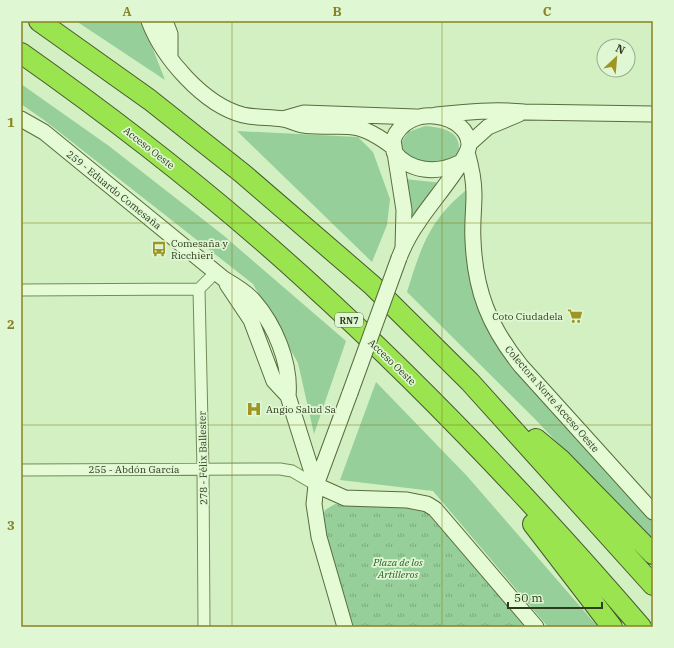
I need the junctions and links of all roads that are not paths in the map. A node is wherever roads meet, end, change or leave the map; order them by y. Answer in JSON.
{"nodes":[{"id":1,"x":40,"y":21,"type":"edge"},
{"id":2,"x":148,"y":21,"type":"edge"},
{"id":3,"x":166,"y":21,"type":"edge"},
{"id":4,"x":21,"y":53,"type":"edge"},
{"id":5,"x":170,"y":56,"type":"junction"},
{"id":6,"x":524,"y":112,"type":"junction"},
{"id":7,"x":653,"y":114,"type":"edge"},
{"id":8,"x":424,"y":116,"type":"junction"},
{"id":9,"x":21,"y":119,"type":"edge"},
{"id":10,"x":283,"y":119,"type":"junction"},
{"id":11,"x":394,"y":150,"type":"junction"},
{"id":12,"x":465,"y":153,"type":"junction"},
{"id":13,"x":401,"y":253,"type":"junction"},
{"id":14,"x":220,"y":275,"type":"junction"},
{"id":15,"x":199,"y":289,"type":"junction"},
{"id":16,"x":21,"y":290,"type":"edge"},
{"id":17,"x":470,"y":382,"type":"junction"},
{"id":18,"x":480,"y":451,"type":"junction"},
{"id":19,"x":203,"y":469,"type":"junction"},
{"id":20,"x":21,"y":470,"type":"edge"},
{"id":21,"x":316,"y":485,"type":"junction"},
{"id":22,"x":653,"y":512,"type":"edge"},
{"id":23,"x":653,"y":554,"type":"edge"},
{"id":24,"x":653,"y":585,"type":"edge"},
{"id":25,"x":204,"y":627,"type":"edge"},
{"id":26,"x":345,"y":627,"type":"edge"},
{"id":27,"x":536,"y":627,"type":"edge"},
{"id":28,"x":612,"y":627,"type":"edge"},
{"id":29,"x":641,"y":627,"type":"edge"}],
"edges":[{"from":1,"to":17,"type":"highway"},
{"from":2,"to":5,"type":"street"},
{"from":3,"to":5,"type":"street"},
{"from":4,"to":18,"type":"highway","name":"Acceso Oeste","number":"RN7"},
{"from":5,"to":10,"type":"street"},
{"from":6,"to":7,"type":"street"},
{"from":6,"to":8,"type":"street"},
{"from":6,"to":12,"type":"street"},
{"from":8,"to":10,"type":"street"},
{"from":8,"to":11,"type":"street"},
{"from":8,"to":12,"type":"street"},
{"from":9,"to":14,"type":"street","name":"259 - Eduardo Comesaña"},
{"from":10,"to":11,"type":"street"},
{"from":11,"to":12,"type":"street"},
{"from":11,"to":13,"type":"street"},
{"from":12,"to":13,"type":"street"},
{"from":12,"to":22,"type":"street","name":"Colectora Norte Acceso Oeste"},
{"from":13,"to":21,"type":"street","bridge":true},
{"from":14,"to":15,"type":"street"},
{"from":14,"to":21,"type":"street","name":"259 - Eduardo Comesaña"},
{"from":15,"to":16,"type":"street"},
{"from":15,"to":19,"type":"street","name":"278 - Félix Ballester"},
{"from":17,"to":23,"type":"highway"},
{"from":17,"to":24,"type":"highway"},
{"from":18,"to":28,"type":"highway"},
{"from":18,"to":29,"type":"highway","name":"Acceso Oeste","number":"RN7"},
{"from":19,"to":20,"type":"street","name":"255 - Abdón García"},
{"from":19,"to":21,"type":"street","name":"255 - Abdón García"},
{"from":19,"to":25,"type":"street","name":"278 - Félix Ballester"},
{"from":21,"to":26,"type":"street"},
{"from":21,"to":27,"type":"street"}]}
